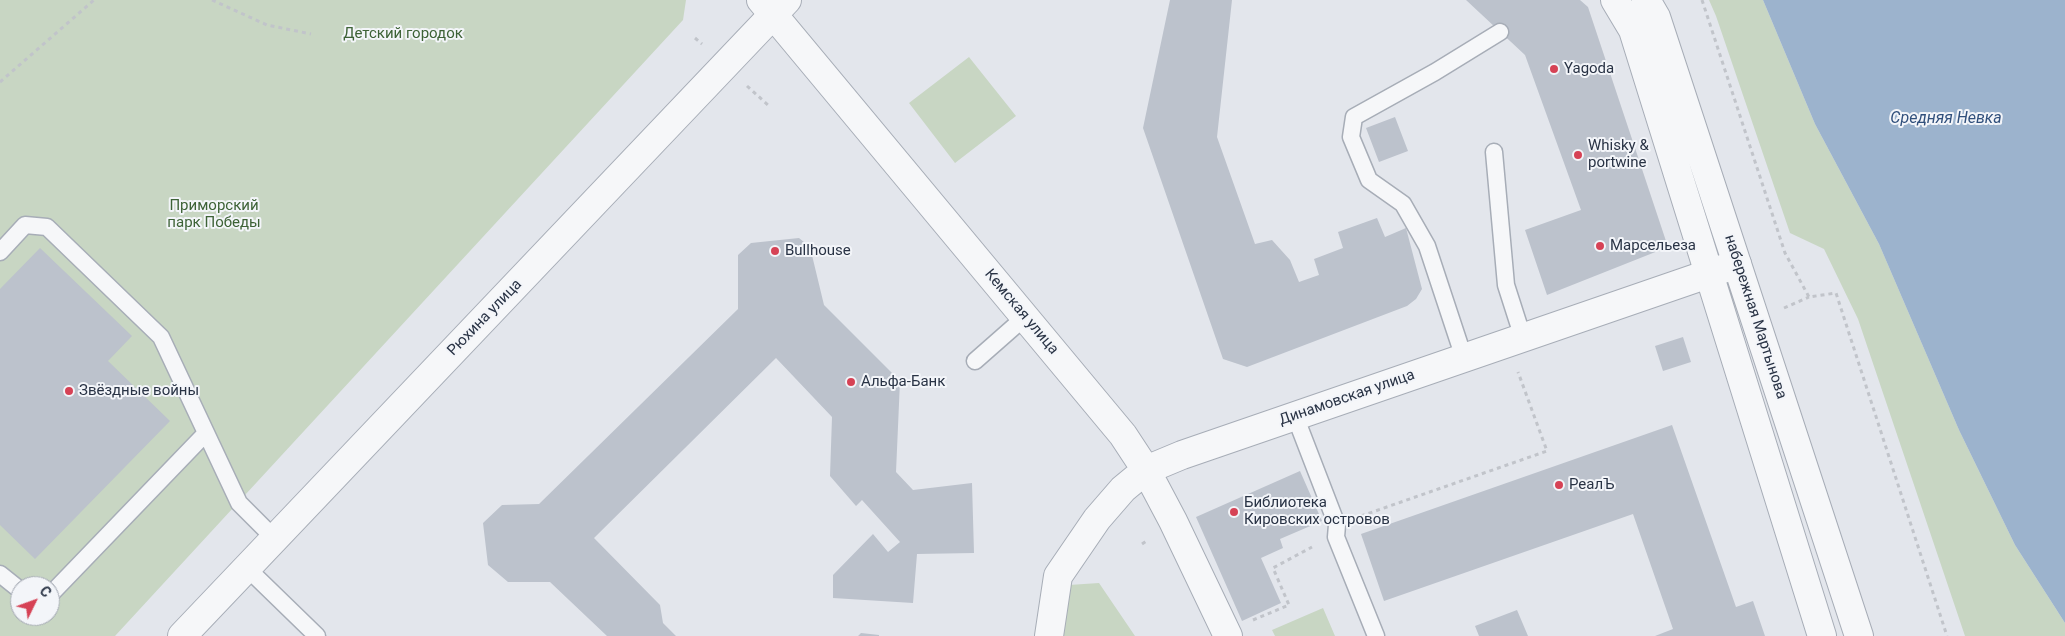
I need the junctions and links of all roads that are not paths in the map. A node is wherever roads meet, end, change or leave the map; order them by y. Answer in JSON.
{"nodes":[{"id":1,"x":1615,"y":0,"type":"edge"},
{"id":2,"x":1646,"y":0,"type":"edge"},
{"id":3,"x":774,"y":5,"type":"edge"},
{"id":4,"x":1500,"y":32,"type":"dead end"},
{"id":5,"x":1494,"y":152,"type":"dead end"},
{"id":6,"x":0,"y":252,"type":"edge"},
{"id":7,"x":1737,"y":264,"type":"junction"},
{"id":8,"x":1708,"y":274,"type":"junction"},
{"id":9,"x":1025,"y":316,"type":"junction"},
{"id":10,"x":1515,"y":340,"type":"junction"},
{"id":11,"x":1464,"y":358,"type":"junction"},
{"id":12,"x":975,"y":361,"type":"dead end"},
{"id":13,"x":1295,"y":416,"type":"junction"},
{"id":14,"x":206,"y":433,"type":"junction"},
{"id":15,"x":1146,"y":470,"type":"junction"},
{"id":16,"x":275,"y":538,"type":"junction"},
{"id":17,"x":247,"y":568,"type":"junction"},
{"id":18,"x":0,"y":574,"type":"edge"},
{"id":19,"x":10,"y":582,"type":"edge"},
{"id":20,"x":60,"y":585,"type":"edge"},
{"id":21,"x":182,"y":636,"type":"edge"},
{"id":22,"x":317,"y":636,"type":"edge"},
{"id":23,"x":1050,"y":636,"type":"edge"},
{"id":24,"x":1228,"y":636,"type":"edge"},
{"id":25,"x":1376,"y":636,"type":"edge"},
{"id":26,"x":1822,"y":636,"type":"edge"},
{"id":27,"x":1860,"y":636,"type":"edge"}],
"edges":[{"from":1,"to":8,"type":"street","name":"набережная Мартынова"},
{"from":2,"to":7,"type":"street","name":"набережная Мартынова"},
{"from":3,"to":9,"type":"street","name":"Кемская улица"},
{"from":3,"to":16,"type":"street","name":"Рюхина улица"},
{"from":4,"to":11,"type":"lane"},
{"from":5,"to":10,"type":"lane"},
{"from":6,"to":14,"type":"lane"},
{"from":7,"to":8,"type":"street","name":"Динамовская улица"},
{"from":7,"to":27,"type":"street","name":"набережная Мартынова"},
{"from":8,"to":10,"type":"street","name":"Динамовская улица"},
{"from":8,"to":26,"type":"street","name":"набережная Мартынова"},
{"from":9,"to":12,"type":"lane"},
{"from":9,"to":15,"type":"street","name":"Кемская улица"},
{"from":10,"to":11,"type":"street","name":"Динамовская улица"},
{"from":11,"to":13,"type":"street","name":"Динамовская улица"},
{"from":13,"to":15,"type":"street","name":"Динамовская улица"},
{"from":13,"to":25,"type":"lane"},
{"from":14,"to":16,"type":"lane"},
{"from":14,"to":20,"type":"lane"},
{"from":15,"to":23,"type":"street","name":"Динамовская улица"},
{"from":15,"to":24,"type":"street","name":"Кемская улица"},
{"from":16,"to":17,"type":"street","name":"Рюхина улица"},
{"from":17,"to":21,"type":"street","name":"Рюхина улица"},
{"from":17,"to":22,"type":"lane"},
{"from":18,"to":19,"type":"lane"}]}
